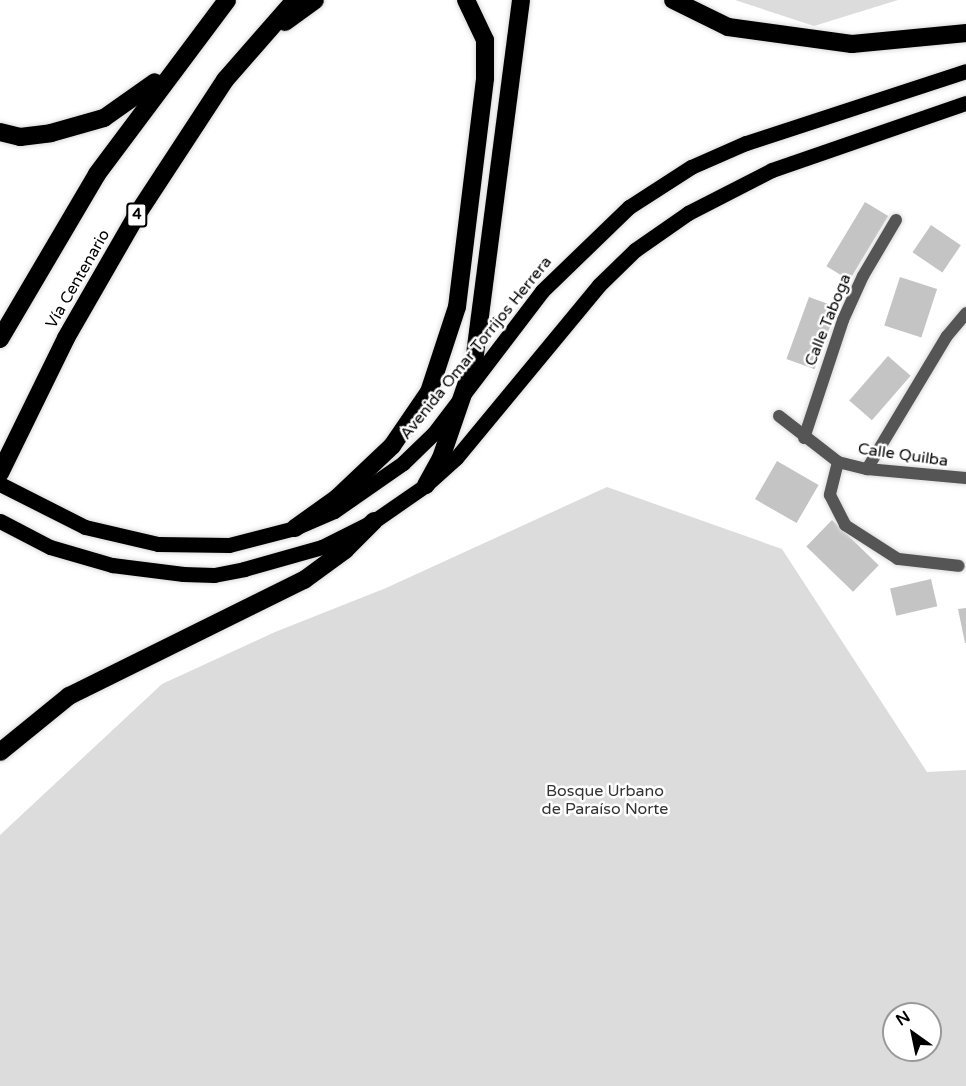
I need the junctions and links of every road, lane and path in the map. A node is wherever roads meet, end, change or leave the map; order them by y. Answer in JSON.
{"nodes":[{"id":1,"x":227,"y":0,"type":"edge"},
{"id":2,"x":295,"y":0,"type":"edge"},
{"id":3,"x":315,"y":0,"type":"edge"},
{"id":4,"x":466,"y":0,"type":"edge"},
{"id":5,"x":521,"y":0,"type":"edge"},
{"id":6,"x":673,"y":0,"type":"edge"},
{"id":7,"x":966,"y":33,"type":"edge"},
{"id":8,"x":195,"y":39,"type":"junction"},
{"id":9,"x":249,"y":51,"type":"junction"},
{"id":10,"x":966,"y":71,"type":"edge"},
{"id":11,"x":966,"y":103,"type":"edge"},
{"id":12,"x":0,"y":132,"type":"edge"},
{"id":13,"x":896,"y":220,"type":"dead end"},
{"id":14,"x":966,"y":313,"type":"edge"},
{"id":15,"x":0,"y":339,"type":"edge"},
{"id":16,"x":460,"y":399,"type":"junction"},
{"id":17,"x":779,"y":416,"type":"dead end"},
{"id":18,"x":804,"y":438,"type":"junction"},
{"id":19,"x":838,"y":462,"type":"junction"},
{"id":20,"x":867,"y":470,"type":"junction"},
{"id":21,"x":0,"y":473,"type":"edge"},
{"id":22,"x":966,"y":478,"type":"edge"},
{"id":23,"x":0,"y":484,"type":"edge"},
{"id":24,"x":426,"y":485,"type":"junction"},
{"id":25,"x":0,"y":521,"type":"edge"},
{"id":26,"x":374,"y":521,"type":"junction"},
{"id":27,"x":295,"y":528,"type":"junction"},
{"id":28,"x":959,"y":566,"type":"dead end"},
{"id":29,"x":0,"y":752,"type":"edge"}],
"edges":[{"from":1,"to":8,"type":"highway"},
{"from":2,"to":9,"type":"highway","name":"Vía Centenario","number":"4"},
{"from":3,"to":9,"type":"highway"},
{"from":4,"to":27,"type":"highway"},
{"from":5,"to":16,"type":"highway"},
{"from":6,"to":7,"type":"highway"},
{"from":8,"to":12,"type":"highway"},
{"from":8,"to":15,"type":"highway"},
{"from":9,"to":21,"type":"highway","name":"Vía Centenario","number":"4"},
{"from":10,"to":16,"type":"main road","name":"Avenida Omar Torrijos Herrera"},
{"from":11,"to":24,"type":"main road"},
{"from":13,"to":18,"type":"street","name":"Calle Taboga"},
{"from":14,"to":20,"type":"street"},
{"from":16,"to":24,"type":"highway"},
{"from":16,"to":27,"type":"main road","name":"Avenida Omar Torrijos Herrera"},
{"from":17,"to":18,"type":"street","name":"Calle Quilba"},
{"from":18,"to":19,"type":"street","name":"Calle Quilba"},
{"from":19,"to":20,"type":"street","name":"Calle Quilba"},
{"from":19,"to":28,"type":"street"},
{"from":20,"to":22,"type":"street","name":"Calle Quilba"},
{"from":23,"to":27,"type":"main road","name":"Avenida Omar Torrijos Herrera"},
{"from":24,"to":26,"type":"main road"},
{"from":25,"to":26,"type":"main road"},
{"from":26,"to":29,"type":"highway"}]}
